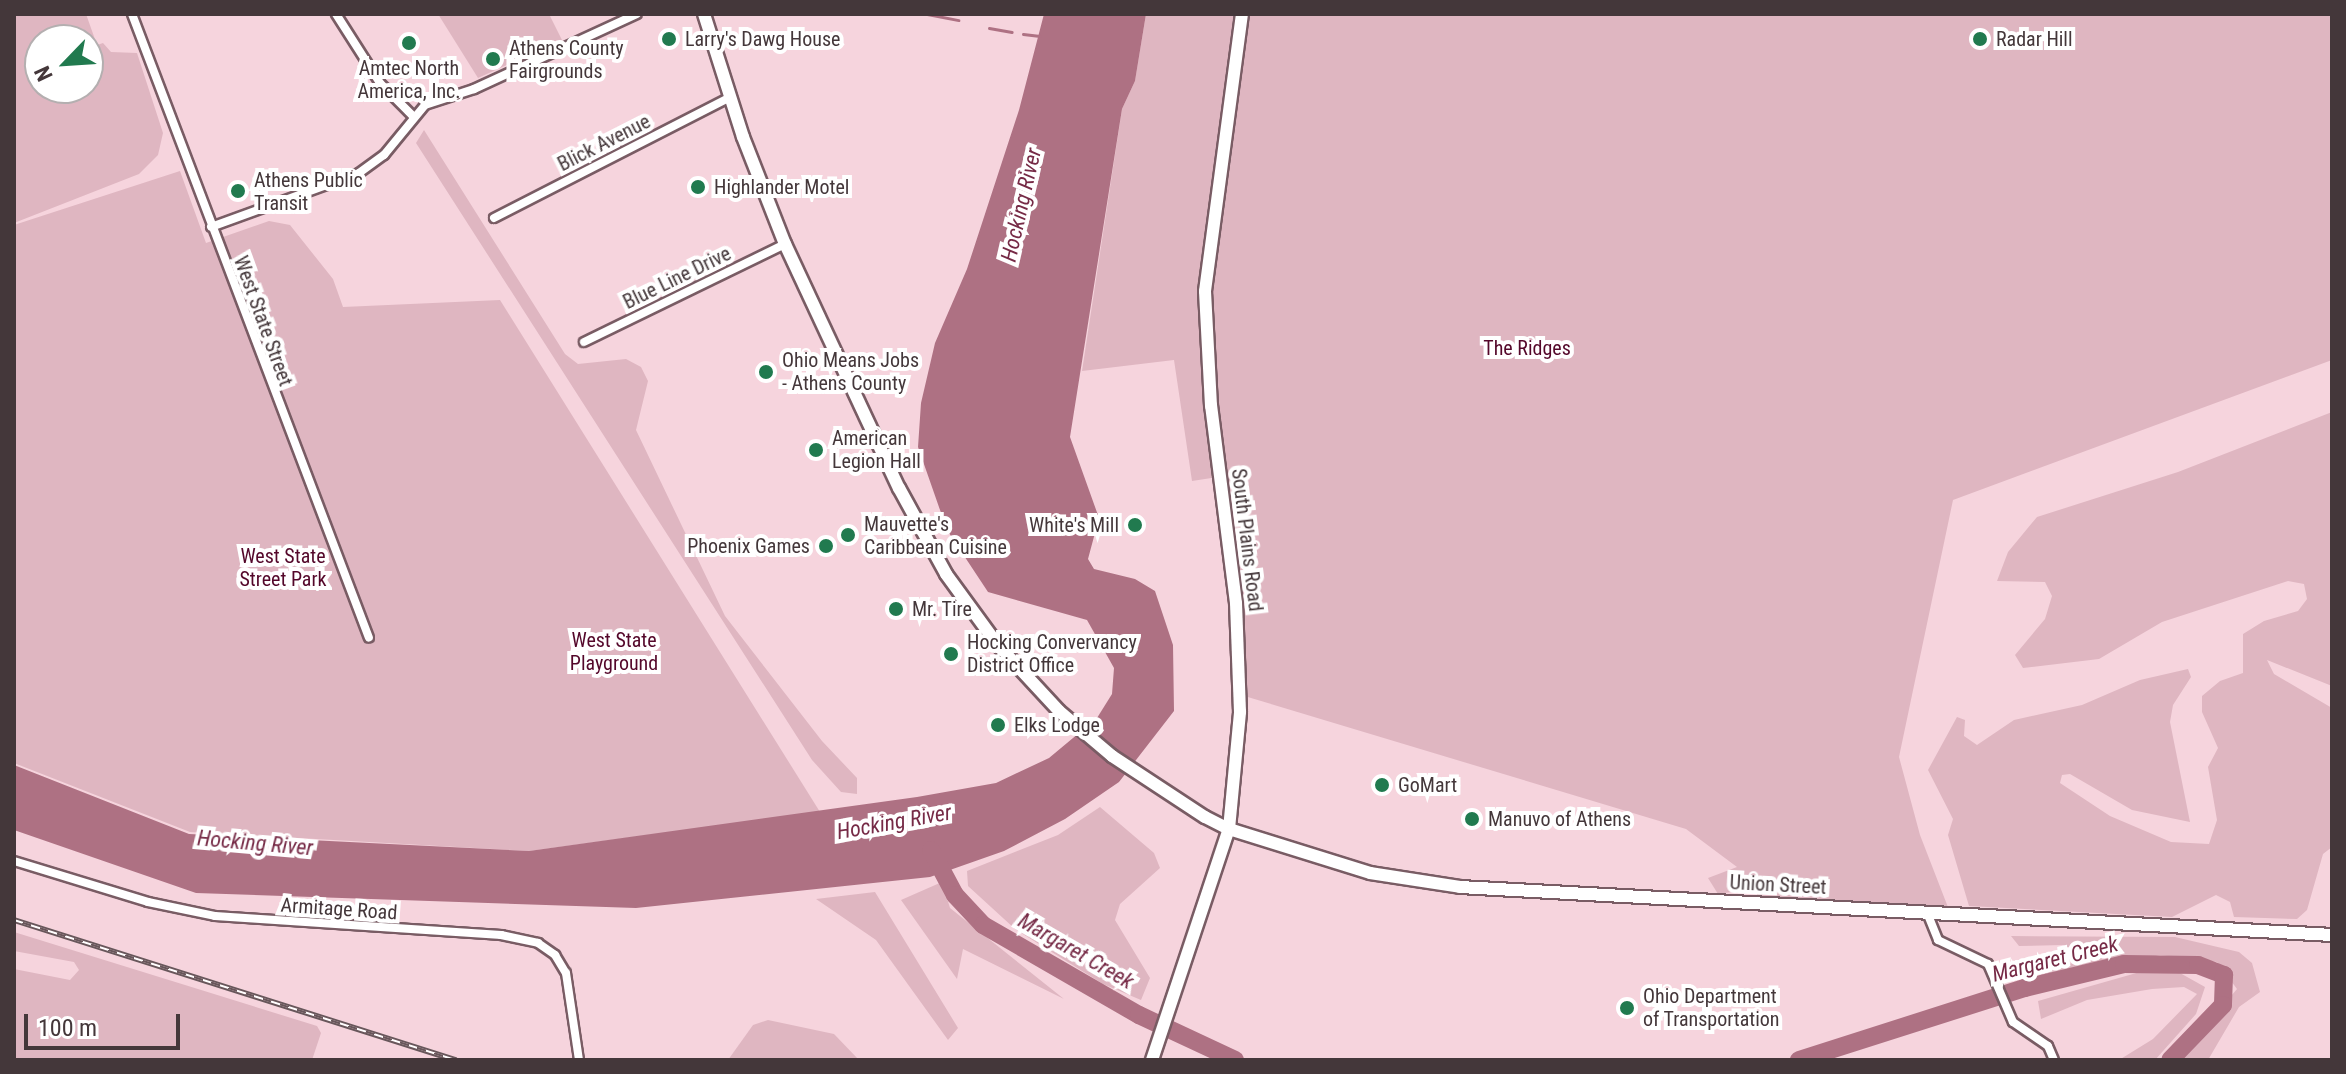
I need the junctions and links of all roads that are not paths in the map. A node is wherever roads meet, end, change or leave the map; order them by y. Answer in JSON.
{"nodes":[{"id":1,"x":132,"y":14,"type":"edge"},
{"id":2,"x":336,"y":14,"type":"edge"},
{"id":3,"x":637,"y":14,"type":"edge"},
{"id":4,"x":704,"y":14,"type":"edge"},
{"id":5,"x":1242,"y":14,"type":"edge"},
{"id":6,"x":729,"y":98,"type":"junction"},
{"id":7,"x":412,"y":115,"type":"junction"},
{"id":8,"x":494,"y":218,"type":"dead end"},
{"id":9,"x":211,"y":227,"type":"junction"},
{"id":10,"x":785,"y":244,"type":"junction"},
{"id":11,"x":584,"y":342,"type":"dead end"},
{"id":12,"x":369,"y":638,"type":"dead end"},
{"id":13,"x":1229,"y":829,"type":"junction"},
{"id":14,"x":14,"y":861,"type":"edge"},
{"id":15,"x":1928,"y":915,"type":"junction"},
{"id":16,"x":2332,"y":935,"type":"edge"},
{"id":17,"x":579,"y":1060,"type":"edge"},
{"id":18,"x":1152,"y":1060,"type":"edge"},
{"id":19,"x":2054,"y":1060,"type":"edge"}],
"edges":[{"from":1,"to":9,"type":"street","name":"West State Street"},
{"from":2,"to":7,"type":"street"},
{"from":3,"to":7,"type":"street"},
{"from":4,"to":6,"type":"main road","name":"Union Street"},
{"from":5,"to":13,"type":"main road","name":"South Plains Road"},
{"from":6,"to":8,"type":"street","name":"Blick Avenue"},
{"from":6,"to":10,"type":"main road","name":"Union Street"},
{"from":7,"to":9,"type":"street"},
{"from":9,"to":12,"type":"street","name":"West State Street"},
{"from":10,"to":11,"type":"street","name":"Blue Line Drive"},
{"from":10,"to":13,"type":"main road","name":"Union Street"},
{"from":13,"to":15,"type":"main road","name":"Union Street"},
{"from":13,"to":18,"type":"main road","name":"South Plains Road"},
{"from":14,"to":17,"type":"street","name":"Armitage Road"},
{"from":15,"to":16,"type":"main road","name":"Union Street"},
{"from":15,"to":19,"type":"street"}]}
